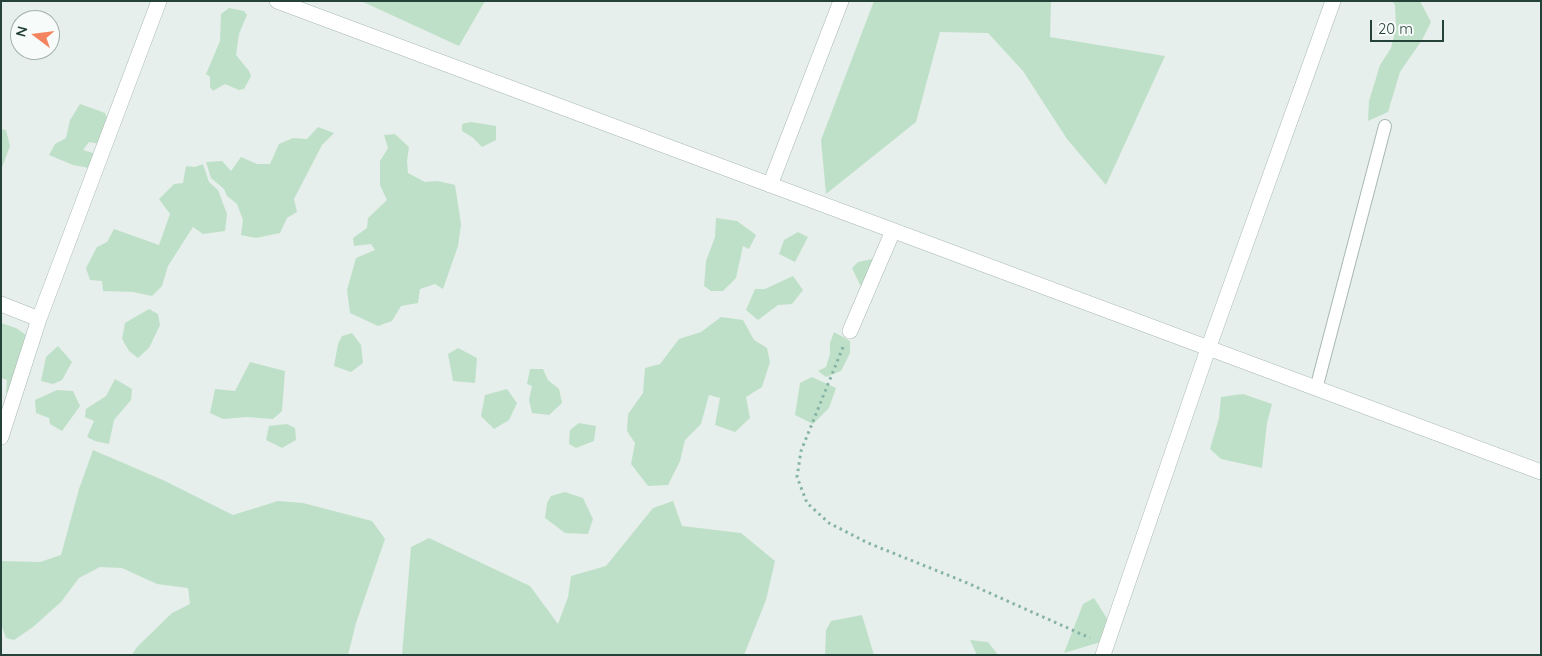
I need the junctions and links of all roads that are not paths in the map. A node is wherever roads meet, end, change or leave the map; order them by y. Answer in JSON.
{"nodes":[{"id":1,"x":158,"y":1,"type":"edge"},
{"id":2,"x":277,"y":1,"type":"edge"},
{"id":3,"x":841,"y":1,"type":"edge"},
{"id":4,"x":1333,"y":1,"type":"edge"},
{"id":5,"x":1385,"y":126,"type":"dead end"},
{"id":6,"x":770,"y":185,"type":"junction"},
{"id":7,"x":892,"y":231,"type":"junction"},
{"id":8,"x":1,"y":304,"type":"edge"},
{"id":9,"x":39,"y":319,"type":"junction"},
{"id":10,"x":850,"y":331,"type":"road end"},
{"id":11,"x":1208,"y":349,"type":"junction"},
{"id":12,"x":1316,"y":389,"type":"junction"},
{"id":13,"x":1,"y":437,"type":"edge"},
{"id":14,"x":1541,"y":472,"type":"edge"},
{"id":15,"x":1105,"y":650,"type":"edge"}],
"edges":[{"from":1,"to":9,"type":"street"},
{"from":2,"to":6,"type":"street"},
{"from":3,"to":6,"type":"street"},
{"from":4,"to":11,"type":"street"},
{"from":5,"to":12,"type":"lane"},
{"from":6,"to":7,"type":"street"},
{"from":7,"to":10,"type":"street"},
{"from":7,"to":11,"type":"street"},
{"from":8,"to":9,"type":"street"},
{"from":9,"to":13,"type":"street"},
{"from":11,"to":12,"type":"street"},
{"from":11,"to":15,"type":"street"},
{"from":12,"to":14,"type":"street"}]}
